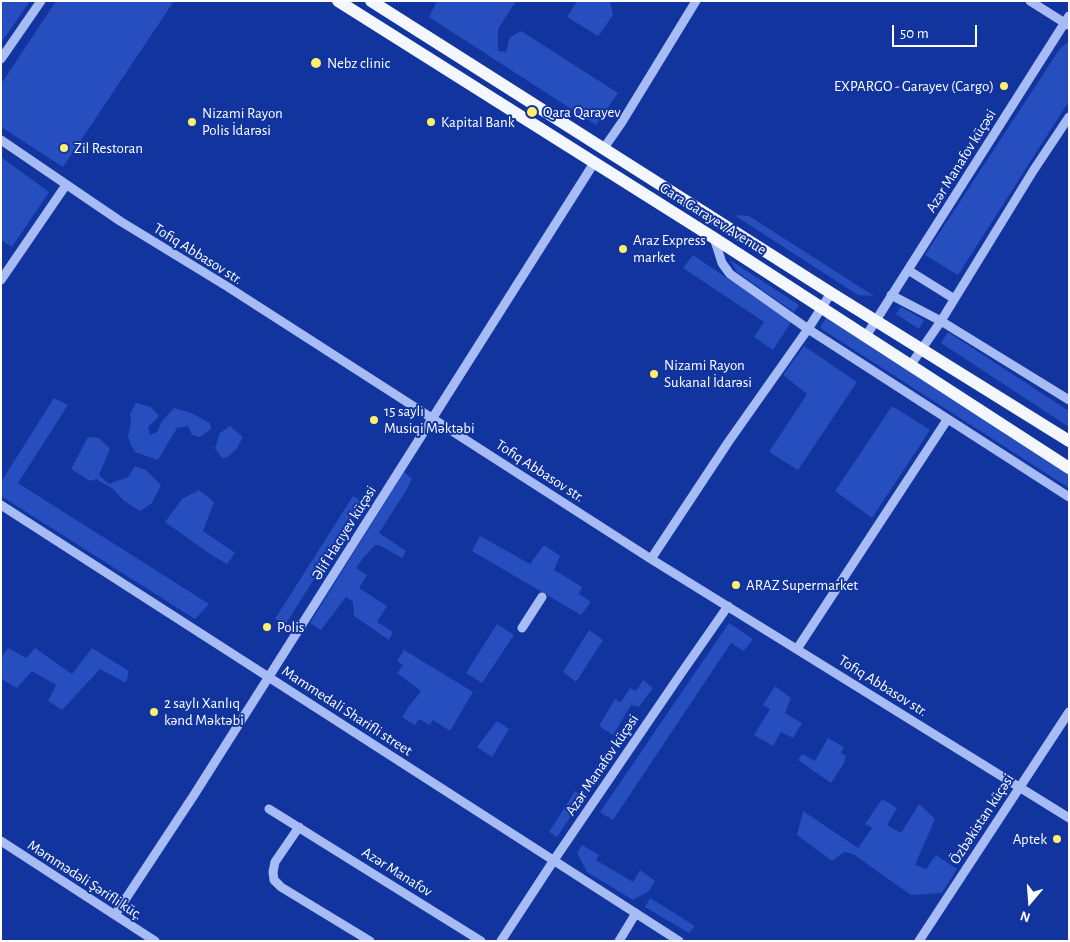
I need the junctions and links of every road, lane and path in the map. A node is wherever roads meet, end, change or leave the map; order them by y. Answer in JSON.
{"nodes":[{"id":1,"x":41,"y":1,"type":"edge"},
{"id":2,"x":338,"y":1,"type":"edge"},
{"id":3,"x":371,"y":1,"type":"edge"},
{"id":4,"x":696,"y":1,"type":"edge"},
{"id":5,"x":1030,"y":1,"type":"edge"},
{"id":6,"x":1067,"y":22,"type":"edge"},
{"id":7,"x":1,"y":59,"type":"edge"},
{"id":8,"x":1069,"y":117,"type":"edge"},
{"id":9,"x":1,"y":140,"type":"edge"},
{"id":10,"x":604,"y":148,"type":"junction"},
{"id":11,"x":594,"y":163,"type":"junction"},
{"id":12,"x":66,"y":185,"type":"junction"},
{"id":13,"x":714,"y":238,"type":"junction"},
{"id":14,"x":908,"y":270,"type":"junction"},
{"id":15,"x":1,"y":280,"type":"edge"},
{"id":16,"x":832,"y":293,"type":"junction"},
{"id":17,"x":891,"y":296,"type":"junction"},
{"id":18,"x":954,"y":298,"type":"junction"},
{"id":19,"x":822,"y":308,"type":"junction"},
{"id":20,"x":876,"y":320,"type":"junction"},
{"id":21,"x":941,"y":321,"type":"junction"},
{"id":22,"x":808,"y":329,"type":"junction"},
{"id":23,"x":866,"y":336,"type":"junction"},
{"id":24,"x":921,"y":349,"type":"junction"},
{"id":25,"x":910,"y":366,"type":"junction"},
{"id":26,"x":1069,"y":400,"type":"edge"},
{"id":27,"x":433,"y":419,"type":"junction"},
{"id":28,"x":948,"y":420,"type":"junction"},
{"id":29,"x":1069,"y":441,"type":"edge"},
{"id":30,"x":1069,"y":468,"type":"edge"},
{"id":31,"x":1069,"y":497,"type":"edge"},
{"id":32,"x":1,"y":505,"type":"edge"},
{"id":33,"x":651,"y":559,"type":"junction"},
{"id":34,"x":542,"y":598,"type":"dead end"},
{"id":35,"x":728,"y":606,"type":"junction"},
{"id":36,"x":522,"y":628,"type":"dead end"},
{"id":37,"x":797,"y":649,"type":"junction"},
{"id":38,"x":269,"y":677,"type":"junction"},
{"id":39,"x":1069,"y":712,"type":"edge"},
{"id":40,"x":1020,"y":787,"type":"junction"},
{"id":41,"x":269,"y":809,"type":"dead end"},
{"id":42,"x":1069,"y":818,"type":"edge"},
{"id":43,"x":299,"y":827,"type":"junction"},
{"id":44,"x":1,"y":841,"type":"edge"},
{"id":45,"x":554,"y":860,"type":"junction"},
{"id":46,"x":636,"y":913,"type":"junction"},
{"id":47,"x":115,"y":915,"type":"junction"},
{"id":48,"x":155,"y":941,"type":"edge"},
{"id":49,"x":370,"y":941,"type":"edge"},
{"id":50,"x":481,"y":941,"type":"edge"},
{"id":51,"x":501,"y":941,"type":"edge"},
{"id":52,"x":619,"y":941,"type":"edge"},
{"id":53,"x":679,"y":941,"type":"edge"},
{"id":54,"x":919,"y":941,"type":"edge"}],
"edges":[{"from":1,"to":7,"type":"street"},
{"from":2,"to":11,"type":"main road","name":"Gara Garayev Avenue"},
{"from":3,"to":10,"type":"main road","name":"Gara Garayev Avenue"},
{"from":4,"to":10,"type":"street"},
{"from":5,"to":6,"type":"street"},
{"from":6,"to":14,"type":"street","name":"Azər Manafov küçəsi"},
{"from":8,"to":18,"type":"street"},
{"from":9,"to":12,"type":"street","name":"Tofiq Abbasov str."},
{"from":10,"to":16,"type":"main road","name":"Gara Garayev Avenue"},
{"from":11,"to":13,"type":"main road","name":"Gara Garayev Avenue"},
{"from":11,"to":27,"type":"street","name":"Əlif Hacıyev küçəsi"},
{"from":12,"to":15,"type":"street"},
{"from":12,"to":27,"type":"street","name":"Tofiq Abbasov str."},
{"from":13,"to":19,"type":"main road","name":"Gara Garayev Avenue"},
{"from":13,"to":22,"type":"street"},
{"from":14,"to":17,"type":"street","name":"Azər Manafov küçəsi"},
{"from":14,"to":18,"type":"street"},
{"from":16,"to":19,"type":"street"},
{"from":16,"to":20,"type":"main road","name":"Gara Garayev Avenue"},
{"from":17,"to":20,"type":"street","name":"Azər Manafov küçəsi"},
{"from":17,"to":21,"type":"street"},
{"from":18,"to":21,"type":"street"},
{"from":19,"to":22,"type":"street"},
{"from":19,"to":23,"type":"main road","name":"Gara Garayev Avenue"},
{"from":20,"to":23,"type":"street","name":"Azər Manafov küçəsi"},
{"from":20,"to":24,"type":"main road","name":"Gara Garayev Avenue"},
{"from":21,"to":24,"type":"street"},
{"from":21,"to":26,"type":"street"},
{"from":22,"to":28,"type":"street"},
{"from":22,"to":33,"type":"street"},
{"from":23,"to":25,"type":"main road","name":"Gara Garayev Avenue"},
{"from":24,"to":25,"type":"street"},
{"from":24,"to":29,"type":"main road","name":"Gara Garayev Avenue"},
{"from":25,"to":30,"type":"main road","name":"Gara Garayev Avenue"},
{"from":27,"to":33,"type":"street","name":"Tofiq Abbasov str."},
{"from":27,"to":38,"type":"street","name":"Əlif Hacıyev küçəsi"},
{"from":28,"to":31,"type":"street"},
{"from":28,"to":37,"type":"street"},
{"from":32,"to":38,"type":"street","name":"Mammedali Sharifli street"},
{"from":33,"to":35,"type":"street","name":"Tofiq Abbasov str."},
{"from":34,"to":36,"type":"street"},
{"from":35,"to":37,"type":"street","name":"Tofiq Abbasov str."},
{"from":35,"to":45,"type":"street","name":"Azər Manafov küçəsi"},
{"from":37,"to":40,"type":"street","name":"Tofiq Abbasov str."},
{"from":38,"to":45,"type":"street","name":"Mammedali Sharifli street"},
{"from":38,"to":47,"type":"street","name":"Əlif Hacıyev küçəsi"},
{"from":39,"to":40,"type":"street","name":"Özbəkistan küçəsi"},
{"from":40,"to":42,"type":"street","name":"Tofiq Abbasov str."},
{"from":40,"to":54,"type":"street","name":"Özbəkistan küçəsi"},
{"from":41,"to":43,"type":"street","name":"Azər Manafov"},
{"from":43,"to":49,"type":"street"},
{"from":43,"to":50,"type":"street","name":"Azər Manafov"},
{"from":44,"to":47,"type":"street","name":"Məmmədəli Şərifli küç."},
{"from":45,"to":46,"type":"street","name":"Mammedali Sharifli street"},
{"from":45,"to":51,"type":"street","name":"Azər Manafov küçəsi"},
{"from":46,"to":52,"type":"street"},
{"from":46,"to":53,"type":"street","name":"Mammedali Sharifli street"},
{"from":47,"to":48,"type":"street","name":"Məmmədəli Şərifli küç."}]}
